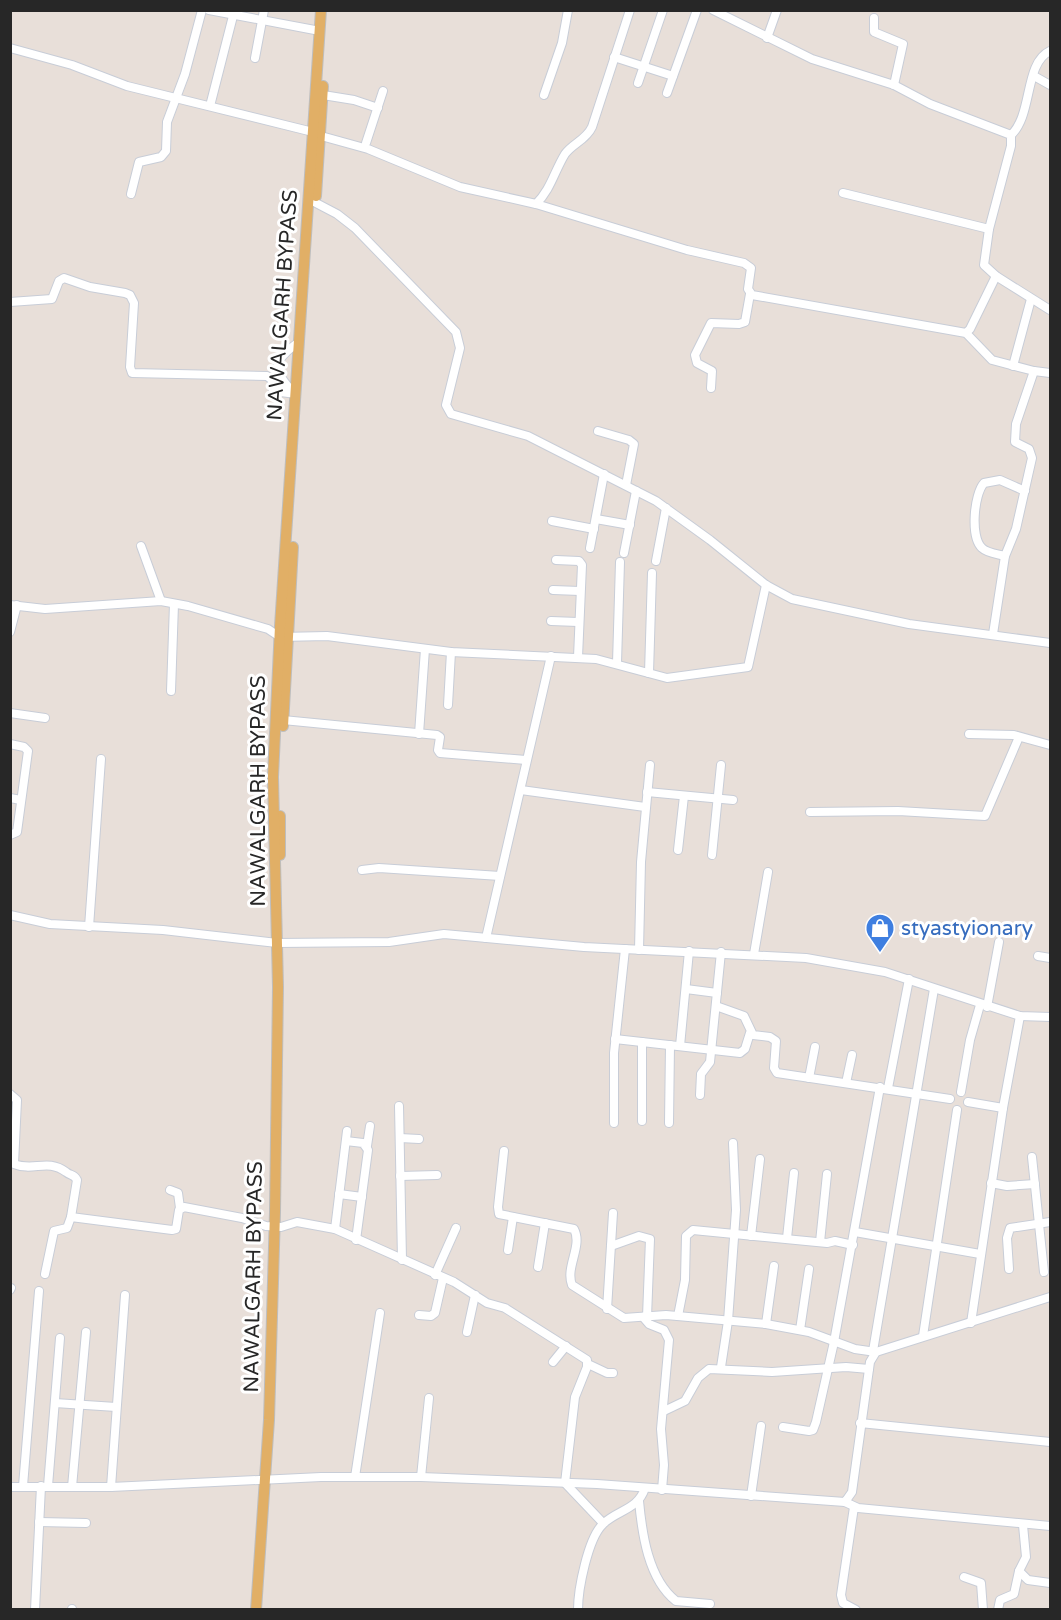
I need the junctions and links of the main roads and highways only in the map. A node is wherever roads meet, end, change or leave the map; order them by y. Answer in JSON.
{"nodes":[{"id":1,"x":321,"y":10,"type":"edge"},
{"id":2,"x":328,"y":10,"type":"edge"},
{"id":3,"x":317,"y":130,"type":"junction"},
{"id":4,"x":284,"y":637,"type":"junction"},
{"id":5,"x":281,"y":944,"type":"junction"},
{"id":6,"x":269,"y":1480,"type":"junction"},
{"id":7,"x":256,"y":1610,"type":"edge"},
{"id":8,"x":264,"y":1610,"type":"edge"}],
"edges":[{"from":1,"to":3,"type":"main road","name":"NAWALGARH BYPASS"},
{"from":2,"to":3,"type":"main road","name":"NAWALGARH BYPASS"},
{"from":3,"to":4,"type":"main road","name":"NAWALGARH BYPASS"},
{"from":3,"to":4,"type":"main road","name":"NAWALGARH BYPASS"},
{"from":4,"to":5,"type":"main road","name":"NAWALGARH BYPASS"},
{"from":4,"to":5,"type":"main road","name":"NAWALGARH BYPASS"},
{"from":5,"to":6,"type":"main road","name":"NAWALGARH BYPASS"},
{"from":6,"to":7,"type":"main road","name":"NAWALGARH BYPASS"},
{"from":6,"to":8,"type":"main road","name":"NAWALGARH BYPASS"}]}
